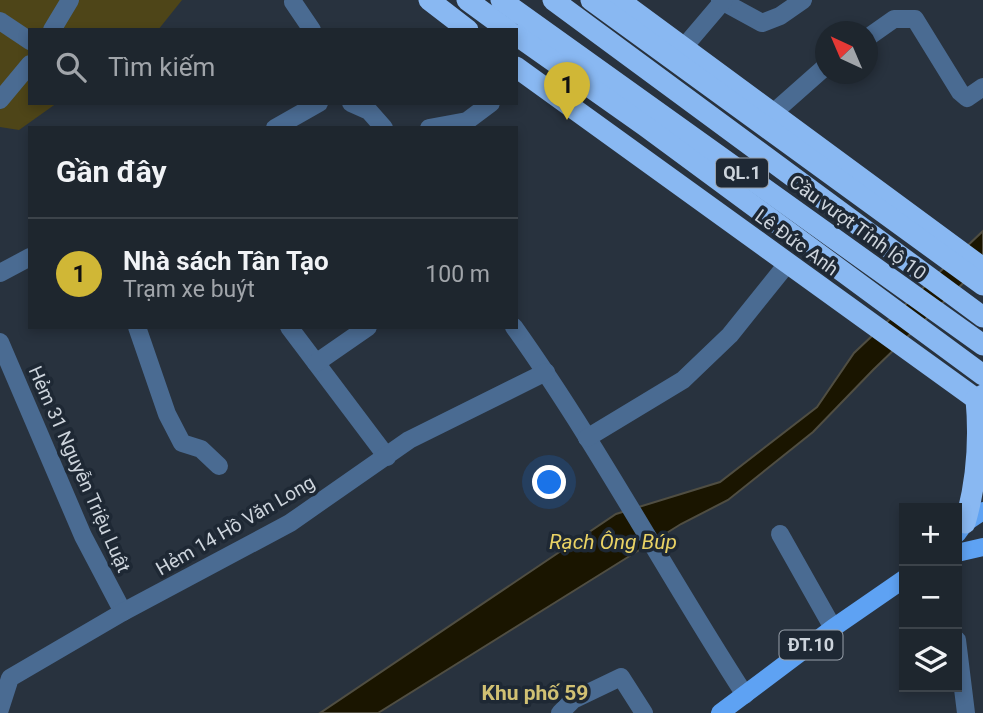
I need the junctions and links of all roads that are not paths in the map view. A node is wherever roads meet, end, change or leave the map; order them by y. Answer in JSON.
{"nodes":[{"id":1,"x":70,"y":0,"type":"edge"},
{"id":2,"x":429,"y":0,"type":"edge"},
{"id":3,"x":467,"y":0,"type":"edge"},
{"id":4,"x":501,"y":0,"type":"edge"},
{"id":5,"x":553,"y":0,"type":"edge"},
{"id":6,"x":591,"y":0,"type":"edge"},
{"id":7,"x":619,"y":0,"type":"edge"},
{"id":8,"x":803,"y":0,"type":"edge"},
{"id":9,"x":722,"y":1,"type":"edge"},
{"id":10,"x":293,"y":2,"type":"dead end"},
{"id":11,"x":0,"y":21,"type":"edge"},
{"id":12,"x":53,"y":28,"type":"edge"},
{"id":13,"x":311,"y":28,"type":"edge"},
{"id":14,"x":465,"y":28,"type":"edge"},
{"id":15,"x":505,"y":28,"type":"edge"},
{"id":16,"x":878,"y":30,"type":"edge"},
{"id":17,"x":518,"y":36,"type":"edge"},
{"id":18,"x":28,"y":40,"type":"edge"},
{"id":19,"x":684,"y":47,"type":"junction"},
{"id":20,"x":28,"y":66,"type":"edge"},
{"id":21,"x":520,"y":75,"type":"edge"},
{"id":22,"x":815,"y":76,"type":"edge"},
{"id":23,"x":983,"y":87,"type":"edge"},
{"id":24,"x":0,"y":100,"type":"edge"},
{"id":25,"x":315,"y":105,"type":"edge"},
{"id":26,"x":489,"y":105,"type":"edge"},
{"id":27,"x":366,"y":107,"type":"edge"},
{"id":28,"x":773,"y":113,"type":"junction"},
{"id":29,"x":470,"y":125,"type":"edge"},
{"id":30,"x":279,"y":126,"type":"edge"},
{"id":31,"x":382,"y":126,"type":"edge"},
{"id":32,"x":856,"y":174,"type":"junction"},
{"id":33,"x":28,"y":258,"type":"edge"},
{"id":34,"x":787,"y":264,"type":"junction"},
{"id":35,"x":983,"y":268,"type":"edge"},
{"id":36,"x":0,"y":273,"type":"edge"},
{"id":37,"x":983,"y":285,"type":"edge"},
{"id":38,"x":983,"y":317,"type":"edge"},
{"id":39,"x":138,"y":329,"type":"edge"},
{"id":40,"x":290,"y":329,"type":"edge"},
{"id":41,"x":365,"y":329,"type":"edge"},
{"id":42,"x":515,"y":329,"type":"edge"},
{"id":43,"x":0,"y":342,"type":"edge"},
{"id":44,"x":983,"y":345,"type":"edge"},
{"id":45,"x":316,"y":363,"type":"junction"},
{"id":46,"x":546,"y":372,"type":"junction"},
{"id":47,"x":983,"y":375,"type":"edge"},
{"id":48,"x":981,"y":399,"type":"edge"},
{"id":49,"x":587,"y":438,"type":"junction"},
{"id":50,"x":387,"y":457,"type":"junction"},
{"id":51,"x":219,"y":466,"type":"dead end"},
{"id":52,"x":983,"y":511,"type":"edge"},
{"id":53,"x":962,"y":525,"type":"edge"},
{"id":54,"x":962,"y":527,"type":"edge"},
{"id":55,"x":780,"y":534,"type":"dead end"},
{"id":56,"x":983,"y":547,"type":"edge"},
{"id":57,"x":962,"y":552,"type":"edge"},
{"id":58,"x":899,"y":582,"type":"edge"},
{"id":59,"x":123,"y":612,"type":"junction"},
{"id":60,"x":833,"y":628,"type":"junction"},
{"id":61,"x":962,"y":681,"type":"edge"},
{"id":62,"x":745,"y":695,"type":"junction"},
{"id":63,"x":0,"y":709,"type":"edge"},
{"id":64,"x":560,"y":713,"type":"edge"},
{"id":65,"x":644,"y":713,"type":"edge"},
{"id":66,"x":720,"y":713,"type":"edge"},
{"id":67,"x":966,"y":713,"type":"edge"}],
"edges":[{"from":1,"to":12,"type":"street"},
{"from":2,"to":14,"type":"highway"},
{"from":3,"to":15,"type":"highway"},
{"from":4,"to":44,"type":"highway","name":"Cầu vượt Tỉnh lộ 10","number":"QL.1","bridge":true},
{"from":5,"to":38,"type":"highway","name":"Cầu vượt Tỉnh lộ 10","number":"QL.1","bridge":true},
{"from":6,"to":37,"type":"highway","name":"Cầu vượt Tỉnh lộ 10","number":"QL.1","bridge":true},
{"from":7,"to":19,"type":"highway"},
{"from":8,"to":9,"type":"street"},
{"from":9,"to":19,"type":"street"},
{"from":10,"to":13,"type":"street"},
{"from":11,"to":18,"type":"street"},
{"from":16,"to":23,"type":"street"},
{"from":17,"to":47,"type":"highway","number":"QL.1","bridge":true},
{"from":19,"to":28,"type":"highway"},
{"from":20,"to":24,"type":"street"},
{"from":21,"to":34,"type":"highway","name":"Lê Đức Anh","number":"QL.1"},
{"from":22,"to":28,"type":"street"},
{"from":25,"to":30,"type":"street"},
{"from":26,"to":29,"type":"street"},
{"from":27,"to":31,"type":"street"},
{"from":28,"to":32,"type":"highway"},
{"from":32,"to":34,"type":"highway"},
{"from":32,"to":35,"type":"highway"},
{"from":33,"to":36,"type":"street"},
{"from":34,"to":48,"type":"highway","name":"Lê Đức Anh","number":"QL.1"},
{"from":34,"to":49,"type":"street"},
{"from":39,"to":51,"type":"street"},
{"from":40,"to":45,"type":"street"},
{"from":41,"to":45,"type":"street"},
{"from":42,"to":46,"type":"street"},
{"from":43,"to":59,"type":"street","name":"Hẻm 31 Nguyễn Triệu Luật"},
{"from":45,"to":50,"type":"street"},
{"from":46,"to":49,"type":"street"},
{"from":46,"to":50,"type":"street","name":"Hẻm 14 Hồ Văn Long"},
{"from":48,"to":53,"type":"highway"},
{"from":49,"to":62,"type":"street"},
{"from":50,"to":59,"type":"street","name":"Hẻm 14 Hồ Văn Long"},
{"from":52,"to":54,"type":"main road"},
{"from":55,"to":60,"type":"street"},
{"from":56,"to":57,"type":"main road"},
{"from":58,"to":60,"type":"main road","number":"ĐT.10"},
{"from":59,"to":63,"type":"street","name":"Hẻm 14 Hồ Văn Long"},
{"from":60,"to":62,"type":"main road","number":"ĐT.10"},
{"from":61,"to":67,"type":"street"},
{"from":62,"to":66,"type":"main road","number":"ĐT.10"},
{"from":64,"to":65,"type":"street"}]}
